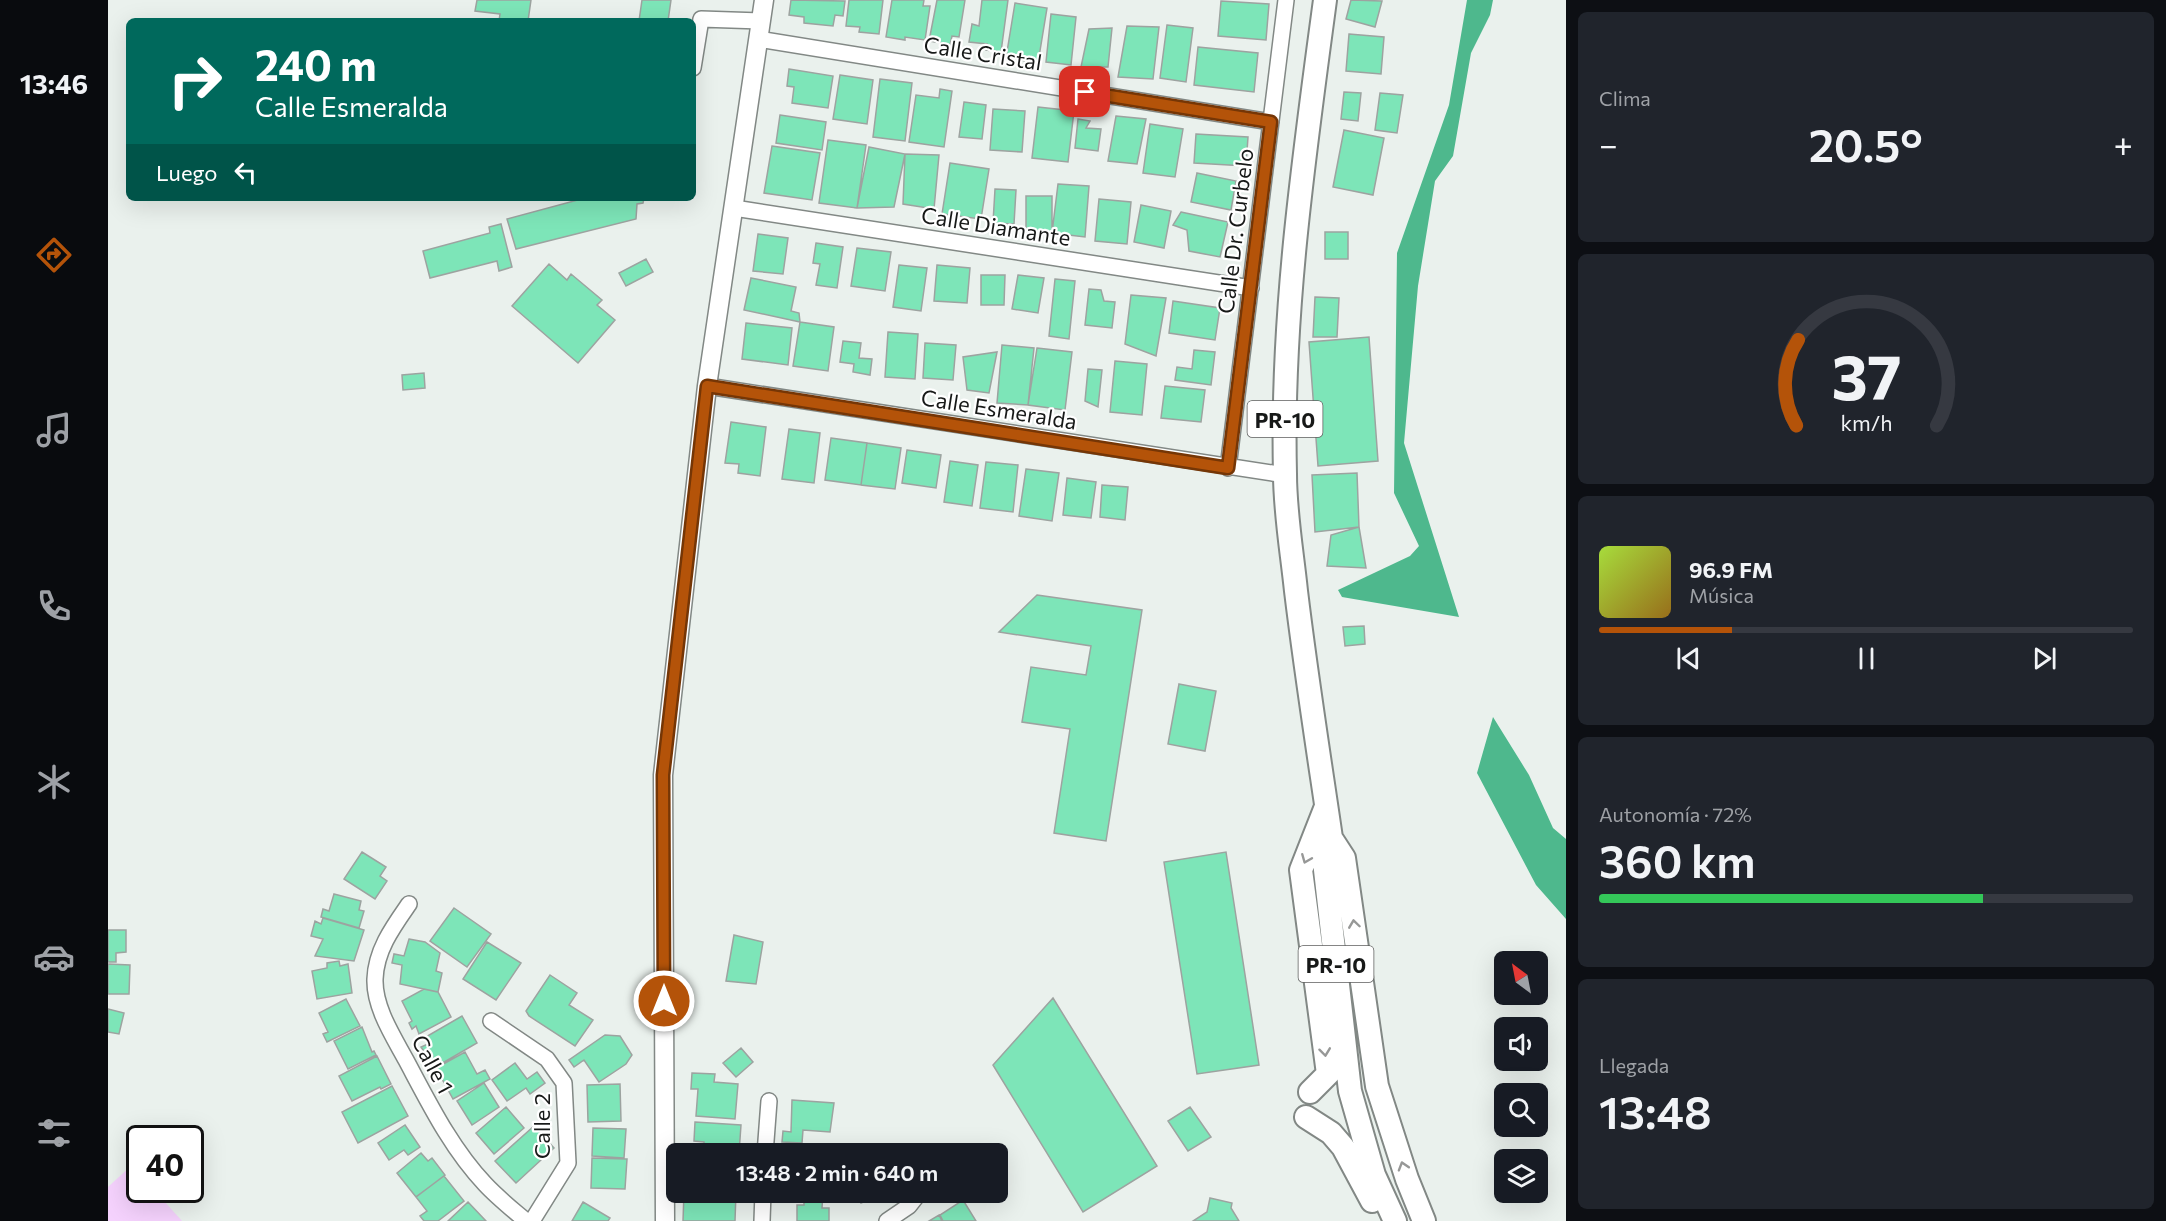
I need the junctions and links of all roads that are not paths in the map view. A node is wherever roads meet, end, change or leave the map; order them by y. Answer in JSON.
{"nodes":[{"id":1,"x":764,"y":0,"type":"edge"},
{"id":2,"x":1286,"y":0,"type":"edge"},
{"id":3,"x":1325,"y":0,"type":"edge"},
{"id":4,"x":761,"y":21,"type":"junction"},
{"id":5,"x":758,"y":39,"type":"junction"},
{"id":6,"x":696,"y":50,"type":"edge"},
{"id":7,"x":1271,"y":122,"type":"junction"},
{"id":8,"x":734,"y":208,"type":"junction"},
{"id":9,"x":1251,"y":288,"type":"junction"},
{"id":10,"x":707,"y":386,"type":"junction"},
{"id":11,"x":1228,"y":468,"type":"junction"},
{"id":12,"x":1285,"y":475,"type":"junction"},
{"id":13,"x":1326,"y":804,"type":"junction"},
{"id":14,"x":1331,"y":838,"type":"junction"},
{"id":15,"x":409,"y":904,"type":"dead end"},
{"id":16,"x":491,"y":1021,"type":"dead end"},
{"id":17,"x":1310,"y":1092,"type":"dead end"},
{"id":18,"x":769,"y":1101,"type":"dead end"},
{"id":19,"x":1306,"y":1117,"type":"dead end"},
{"id":20,"x":766,"y":1143,"type":"edge"},
{"id":21,"x":763,"y":1203,"type":"edge"},
{"id":22,"x":911,"y":1203,"type":"edge"},
{"id":23,"x":526,"y":1221,"type":"edge"},
{"id":24,"x":532,"y":1221,"type":"edge"},
{"id":25,"x":665,"y":1221,"type":"edge"},
{"id":26,"x":762,"y":1221,"type":"edge"},
{"id":27,"x":887,"y":1221,"type":"edge"},
{"id":28,"x":1395,"y":1221,"type":"edge"},
{"id":29,"x":1424,"y":1221,"type":"edge"}],
"edges":[{"from":1,"to":4,"type":"street"},
{"from":2,"to":7,"type":"street","name":"Calle Dr. Curbelo"},
{"from":3,"to":12,"type":"main road","number":"PR-10"},
{"from":4,"to":5,"type":"street"},
{"from":4,"to":6,"type":"street"},
{"from":5,"to":7,"type":"street","name":"Calle Cristal"},
{"from":5,"to":8,"type":"street"},
{"from":7,"to":9,"type":"street","name":"Calle Dr. Curbelo"},
{"from":8,"to":9,"type":"street","name":"Calle Diamante"},
{"from":8,"to":10,"type":"street"},
{"from":9,"to":11,"type":"street","name":"Calle Dr. Curbelo"},
{"from":10,"to":11,"type":"street","name":"Calle Esmeralda"},
{"from":10,"to":25,"type":"street"},
{"from":11,"to":12,"type":"street","name":"Calle Esmeralda"},
{"from":12,"to":13,"type":"main road","number":"PR-10"},
{"from":13,"to":14,"type":"main road","number":"PR-10"},
{"from":13,"to":17,"type":"main road","one_way":true},
{"from":14,"to":28,"type":"main road","number":"PR-10"},
{"from":29,"to":14,"type":"main road","number":"PR-10","one_way":true},
{"from":15,"to":23,"type":"street","name":"Calle 1"},
{"from":16,"to":24,"type":"street","name":"Calle 2"},
{"from":18,"to":20,"type":"street"},
{"from":19,"to":28,"type":"main road"},
{"from":21,"to":26,"type":"street"},
{"from":22,"to":27,"type":"street"}]}
